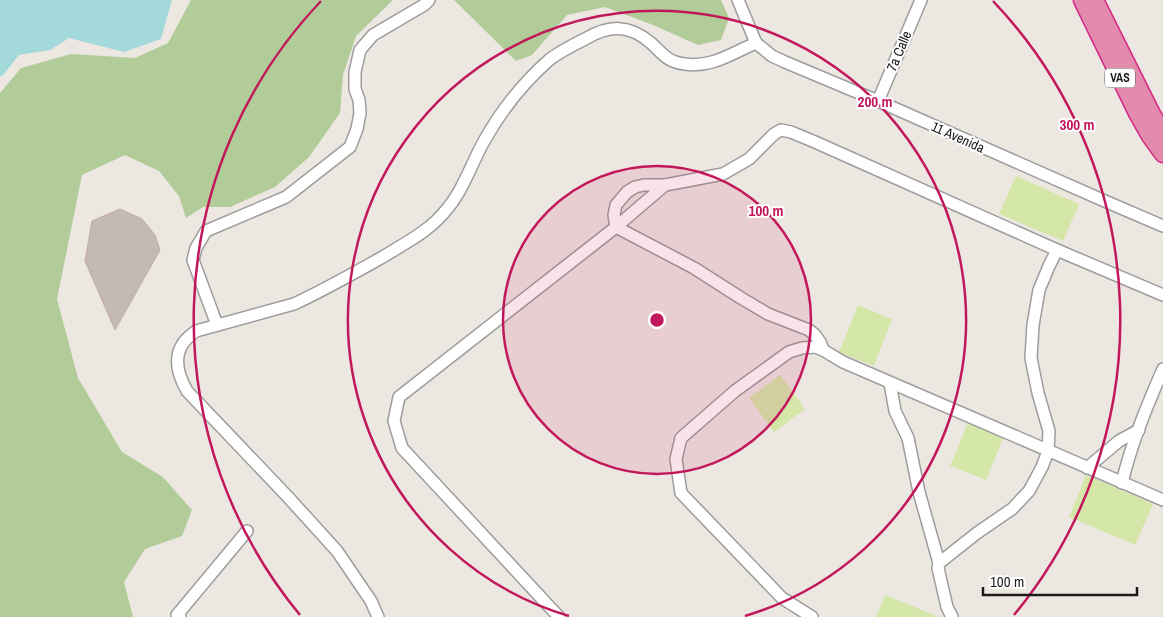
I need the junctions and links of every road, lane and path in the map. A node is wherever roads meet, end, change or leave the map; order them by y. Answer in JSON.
{"nodes":[{"id":1,"x":429,"y":0,"type":"edge"},
{"id":2,"x":738,"y":0,"type":"edge"},
{"id":3,"x":921,"y":0,"type":"edge"},
{"id":4,"x":1082,"y":0,"type":"edge"},
{"id":5,"x":1095,"y":0,"type":"edge"},
{"id":6,"x":756,"y":43,"type":"junction"},
{"id":7,"x":878,"y":101,"type":"junction"},
{"id":8,"x":1163,"y":132,"type":"edge"},
{"id":9,"x":1163,"y":154,"type":"edge"},
{"id":10,"x":665,"y":185,"type":"junction"},
{"id":11,"x":1163,"y":226,"type":"edge"},
{"id":12,"x":616,"y":227,"type":"junction"},
{"id":13,"x":1058,"y":250,"type":"junction"},
{"id":14,"x":1163,"y":295,"type":"edge"},
{"id":15,"x":216,"y":326,"type":"junction"},
{"id":16,"x":823,"y":350,"type":"junction"},
{"id":17,"x":1163,"y":369,"type":"edge"},
{"id":18,"x":890,"y":383,"type":"junction"},
{"id":19,"x":1139,"y":430,"type":"junction"},
{"id":20,"x":1048,"y":451,"type":"junction"},
{"id":21,"x":1087,"y":468,"type":"junction"},
{"id":22,"x":1122,"y":483,"type":"junction"},
{"id":23,"x":1163,"y":500,"type":"edge"},
{"id":24,"x":247,"y":531,"type":"dead end"},
{"id":25,"x":939,"y":563,"type":"junction"},
{"id":26,"x":180,"y":617,"type":"edge"},
{"id":27,"x":378,"y":617,"type":"edge"},
{"id":28,"x":559,"y":617,"type":"edge"},
{"id":29,"x":812,"y":617,"type":"edge"},
{"id":30,"x":952,"y":617,"type":"edge"}],
"edges":[{"from":1,"to":15,"type":"street"},
{"from":2,"to":6,"type":"street"},
{"from":3,"to":7,"type":"street","name":"7a Calle"},
{"from":4,"to":9,"type":"highway","number":"VAS"},
{"from":5,"to":8,"type":"highway","number":"VAS"},
{"from":6,"to":7,"type":"street","name":"11 Avenida"},
{"from":6,"to":15,"type":"street"},
{"from":7,"to":11,"type":"street","name":"11 Avenida"},
{"from":10,"to":12,"type":"street"},
{"from":10,"to":12,"type":"street"},
{"from":10,"to":13,"type":"street"},
{"from":12,"to":16,"type":"street"},
{"from":12,"to":28,"type":"street"},
{"from":13,"to":14,"type":"street"},
{"from":13,"to":20,"type":"street"},
{"from":15,"to":27,"type":"street"},
{"from":16,"to":18,"type":"street"},
{"from":16,"to":29,"type":"street"},
{"from":17,"to":19,"type":"street"},
{"from":18,"to":20,"type":"street"},
{"from":18,"to":25,"type":"street"},
{"from":19,"to":21,"type":"street"},
{"from":19,"to":22,"type":"street"},
{"from":20,"to":21,"type":"street"},
{"from":20,"to":25,"type":"street"},
{"from":21,"to":22,"type":"street"},
{"from":22,"to":23,"type":"street"},
{"from":24,"to":26,"type":"street"},
{"from":25,"to":30,"type":"street"}]}
